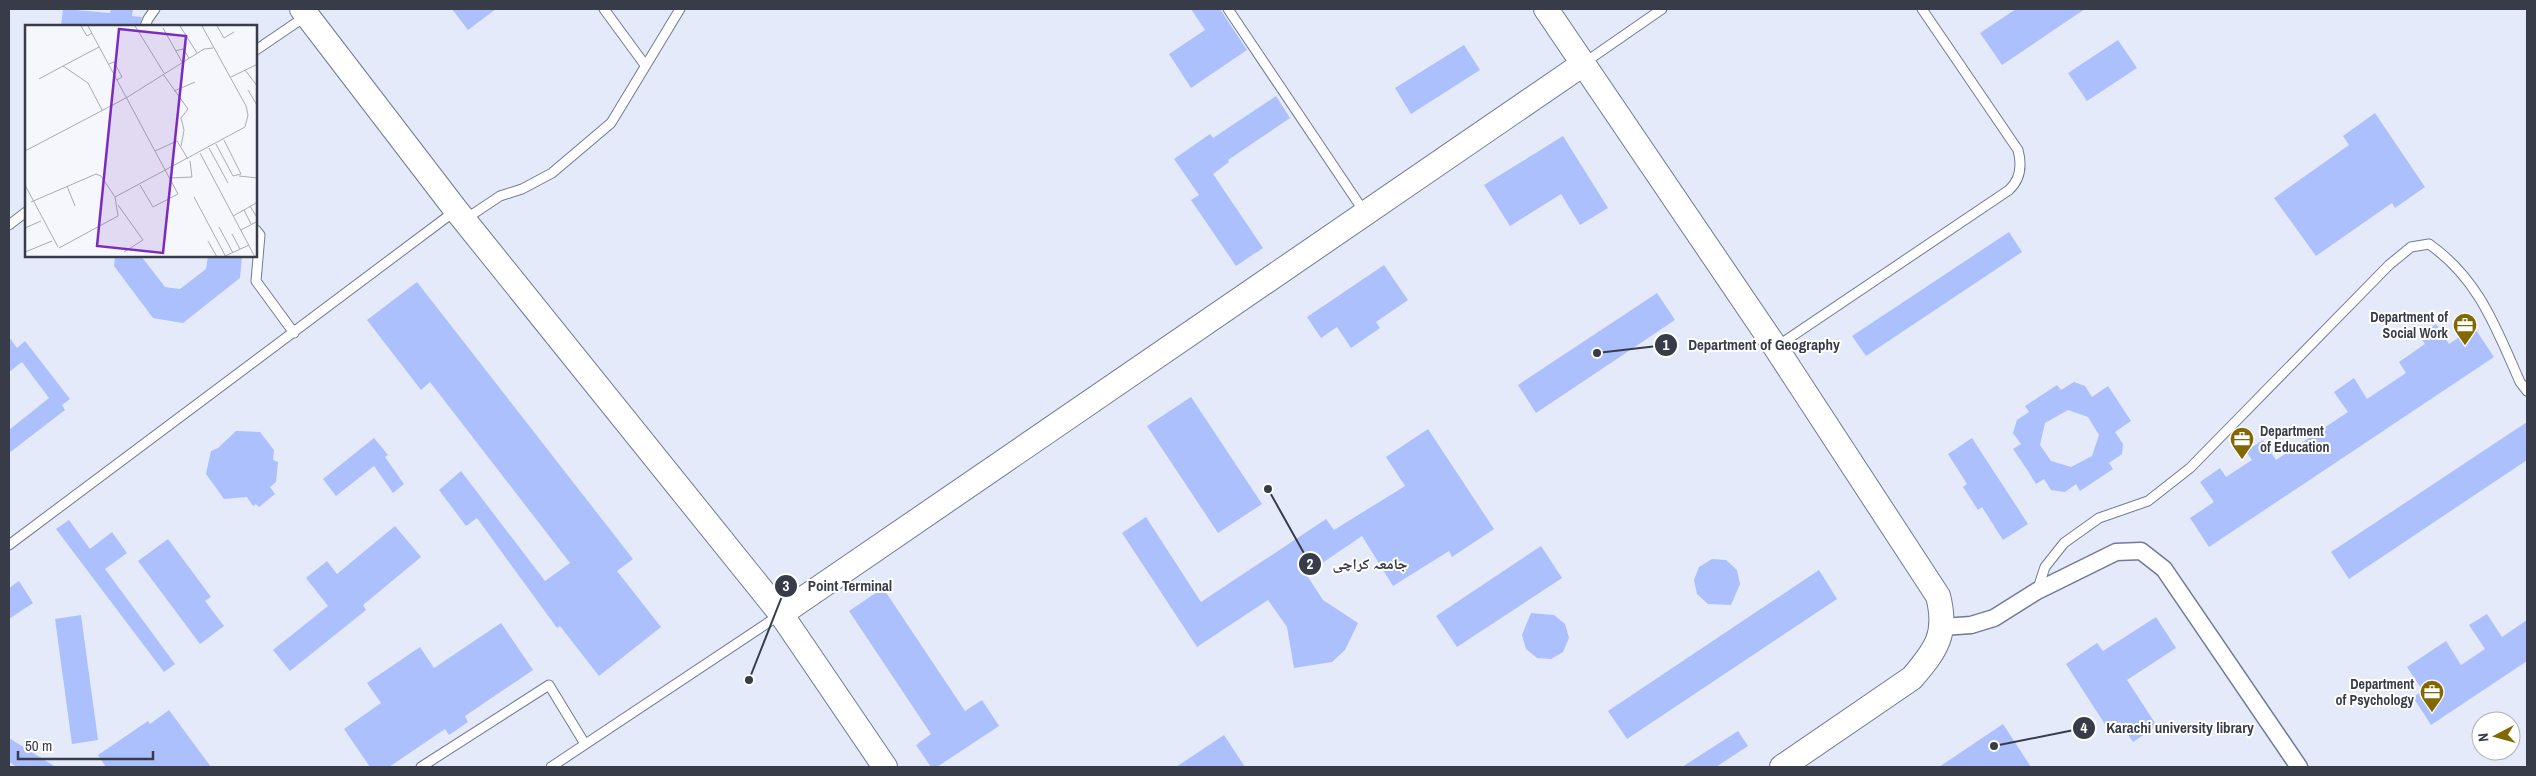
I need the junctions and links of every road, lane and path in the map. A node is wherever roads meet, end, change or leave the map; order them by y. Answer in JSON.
{"nodes":[{"id":1,"x":156,"y":9,"type":"edge"},
{"id":2,"x":604,"y":9,"type":"edge"},
{"id":3,"x":680,"y":9,"type":"edge"},
{"id":4,"x":1228,"y":9,"type":"edge"},
{"id":5,"x":1546,"y":9,"type":"edge"},
{"id":6,"x":1922,"y":9,"type":"edge"},
{"id":7,"x":1658,"y":10,"type":"edge"},
{"id":8,"x":304,"y":12,"type":"edge"},
{"id":9,"x":145,"y":25,"type":"edge"},
{"id":10,"x":258,"y":48,"type":"edge"},
{"id":11,"x":1583,"y":64,"type":"junction"},
{"id":12,"x":645,"y":65,"type":"junction"},
{"id":13,"x":25,"y":213,"type":"edge"},
{"id":14,"x":1365,"y":213,"type":"junction"},
{"id":15,"x":460,"y":215,"type":"junction"},
{"id":16,"x":9,"y":225,"type":"edge"},
{"id":17,"x":258,"y":232,"type":"edge"},
{"id":18,"x":258,"y":258,"type":"edge"},
{"id":19,"x":258,"y":258,"type":"edge"},
{"id":20,"x":294,"y":333,"type":"junction"},
{"id":21,"x":1776,"y":348,"type":"junction"},
{"id":22,"x":2527,"y":391,"type":"edge"},
{"id":23,"x":9,"y":545,"type":"edge"},
{"id":24,"x":2037,"y":591,"type":"junction"},
{"id":25,"x":781,"y":614,"type":"junction"},
{"id":26,"x":1942,"y":627,"type":"junction"},
{"id":27,"x":585,"y":744,"type":"junction"},
{"id":28,"x":421,"y":767,"type":"edge"},
{"id":29,"x":551,"y":767,"type":"edge"},
{"id":30,"x":885,"y":767,"type":"edge"},
{"id":31,"x":1782,"y":767,"type":"edge"},
{"id":32,"x":2299,"y":767,"type":"edge"}],
"edges":[{"from":1,"to":9,"type":"lane"},
{"from":2,"to":12,"type":"lane"},
{"from":3,"to":12,"type":"lane"},
{"from":4,"to":14,"type":"lane"},
{"from":5,"to":11,"type":"street"},
{"from":6,"to":21,"type":"lane"},
{"from":7,"to":11,"type":"lane"},
{"from":8,"to":10,"type":"lane"},
{"from":8,"to":15,"type":"street"},
{"from":11,"to":14,"type":"street"},
{"from":11,"to":21,"type":"street"},
{"from":12,"to":15,"type":"lane"},
{"from":13,"to":16,"type":"lane"},
{"from":14,"to":25,"type":"street"},
{"from":15,"to":20,"type":"lane"},
{"from":15,"to":25,"type":"street"},
{"from":17,"to":19,"type":"lane"},
{"from":18,"to":20,"type":"lane"},
{"from":20,"to":23,"type":"lane"},
{"from":21,"to":26,"type":"street"},
{"from":22,"to":24,"type":"lane"},
{"from":24,"to":26,"type":"street"},
{"from":24,"to":32,"type":"street"},
{"from":25,"to":27,"type":"lane"},
{"from":25,"to":30,"type":"street"},
{"from":26,"to":31,"type":"street"},
{"from":27,"to":28,"type":"lane"},
{"from":27,"to":29,"type":"lane"}]}
